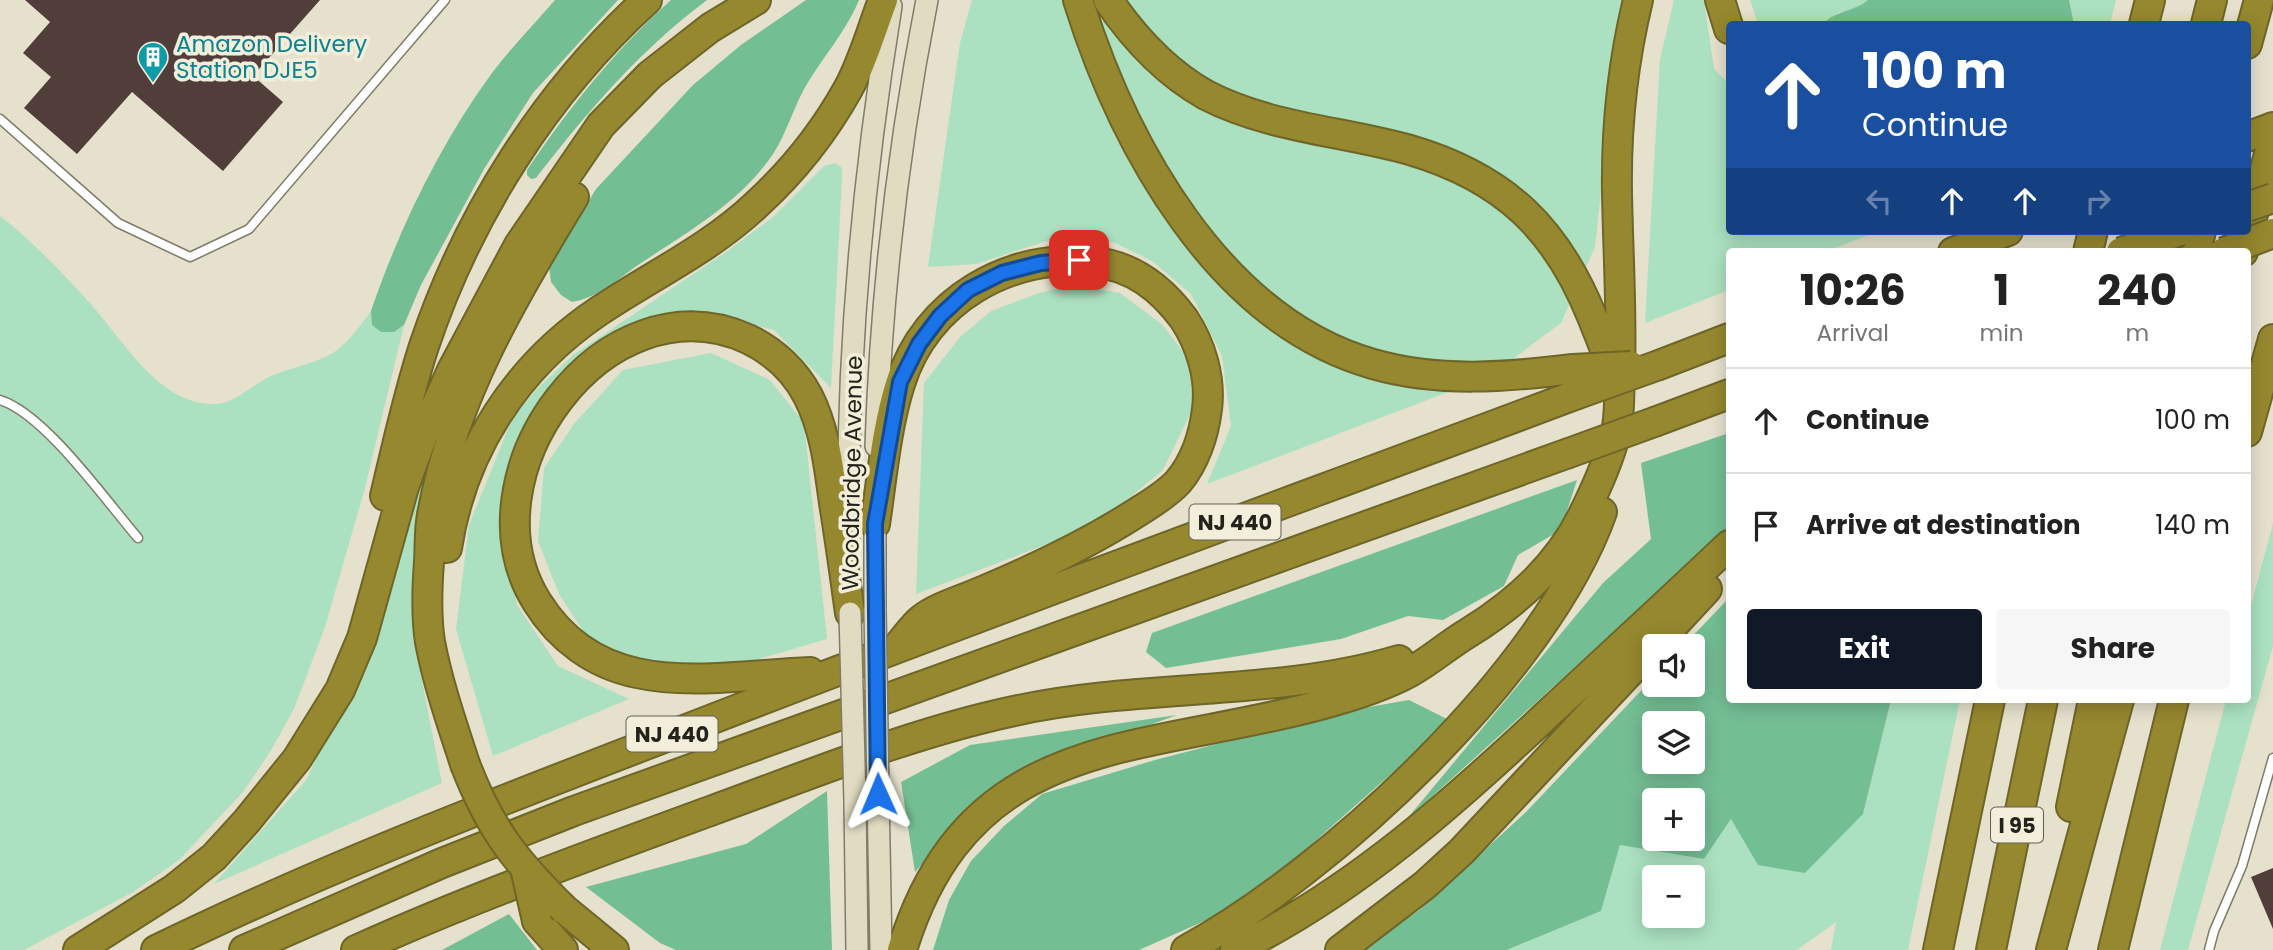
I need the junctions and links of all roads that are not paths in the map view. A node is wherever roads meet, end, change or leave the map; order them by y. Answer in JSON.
{"nodes":[{"id":1,"x":444,"y":0,"type":"edge"},
{"id":2,"x":647,"y":0,"type":"edge"},
{"id":3,"x":758,"y":0,"type":"edge"},
{"id":4,"x":883,"y":0,"type":"edge"},
{"id":5,"x":891,"y":0,"type":"edge"},
{"id":6,"x":926,"y":0,"type":"edge"},
{"id":7,"x":1078,"y":0,"type":"edge"},
{"id":8,"x":1108,"y":0,"type":"edge"},
{"id":9,"x":1638,"y":0,"type":"edge"},
{"id":10,"x":1720,"y":0,"type":"edge"},
{"id":11,"x":2150,"y":0,"type":"edge"},
{"id":12,"x":2212,"y":0,"type":"edge"},
{"id":13,"x":2259,"y":0,"type":"edge"},
{"id":14,"x":1727,"y":21,"type":"edge"},
{"id":15,"x":2145,"y":21,"type":"edge"},
{"id":16,"x":2207,"y":21,"type":"edge"},
{"id":17,"x":2251,"y":29,"type":"edge"},
{"id":18,"x":0,"y":119,"type":"edge"},
{"id":19,"x":2273,"y":128,"type":"edge"},
{"id":20,"x":2251,"y":136,"type":"edge"},
{"id":21,"x":2273,"y":139,"type":"edge"},
{"id":22,"x":2273,"y":198,"type":"edge"},
{"id":23,"x":2251,"y":206,"type":"edge"},
{"id":24,"x":2251,"y":219,"type":"edge"},
{"id":25,"x":2273,"y":233,"type":"edge"},
{"id":26,"x":1998,"y":235,"type":"edge"},
{"id":27,"x":2169,"y":235,"type":"edge"},
{"id":28,"x":1963,"y":248,"type":"edge"},
{"id":29,"x":2132,"y":248,"type":"edge"},
{"id":30,"x":2234,"y":248,"type":"edge"},
{"id":31,"x":1726,"y":339,"type":"edge"},
{"id":32,"x":2273,"y":339,"type":"edge"},
{"id":33,"x":1574,"y":382,"type":"junction"},
{"id":34,"x":1726,"y":395,"type":"edge"},
{"id":35,"x":0,"y":400,"type":"edge"},
{"id":36,"x":1619,"y":400,"type":"junction"},
{"id":37,"x":2251,"y":418,"type":"edge"},
{"id":38,"x":1609,"y":454,"type":"junction"},
{"id":39,"x":875,"y":524,"type":"junction"},
{"id":40,"x":138,"y":538,"type":"dead end"},
{"id":41,"x":1726,"y":548,"type":"edge"},
{"id":42,"x":1726,"y":570,"type":"edge"},
{"id":43,"x":863,"y":611,"type":"junction"},
{"id":44,"x":1665,"y":634,"type":"edge"},
{"id":45,"x":1464,"y":635,"type":"junction"},
{"id":46,"x":894,"y":649,"type":"junction"},
{"id":47,"x":1642,"y":659,"type":"edge"},
{"id":48,"x":834,"y":671,"type":"junction"},
{"id":49,"x":444,"y":699,"type":"junction"},
{"id":50,"x":1989,"y":703,"type":"edge"},
{"id":51,"x":2042,"y":703,"type":"edge"},
{"id":52,"x":2092,"y":703,"type":"edge"},
{"id":53,"x":2118,"y":703,"type":"edge"},
{"id":54,"x":2173,"y":703,"type":"edge"},
{"id":55,"x":2273,"y":758,"type":"edge"},
{"id":56,"x":297,"y":759,"type":"junction"},
{"id":57,"x":525,"y":869,"type":"junction"},
{"id":58,"x":78,"y":950,"type":"edge"},
{"id":59,"x":156,"y":950,"type":"edge"},
{"id":60,"x":244,"y":950,"type":"edge"},
{"id":61,"x":356,"y":950,"type":"edge"},
{"id":62,"x":563,"y":950,"type":"edge"},
{"id":63,"x":614,"y":950,"type":"edge"},
{"id":64,"x":857,"y":950,"type":"edge"},
{"id":65,"x":881,"y":950,"type":"edge"},
{"id":66,"x":902,"y":950,"type":"edge"},
{"id":67,"x":1186,"y":950,"type":"edge"},
{"id":68,"x":1235,"y":950,"type":"edge"},
{"id":69,"x":1340,"y":950,"type":"edge"},
{"id":70,"x":1938,"y":950,"type":"edge"},
{"id":71,"x":1991,"y":950,"type":"edge"},
{"id":72,"x":2042,"y":950,"type":"edge"},
{"id":73,"x":2051,"y":950,"type":"edge"},
{"id":74,"x":2113,"y":950,"type":"edge"},
{"id":75,"x":2209,"y":950,"type":"edge"}],
"edges":[{"from":1,"to":18,"type":"lane"},
{"from":2,"to":56,"type":"highway"},
{"from":3,"to":49,"type":"highway"},
{"from":3,"to":56,"type":"highway"},
{"from":4,"to":49,"type":"highway"},
{"from":5,"to":43,"type":"main road","name":"Woodbridge Avenue"},
{"from":6,"to":39,"type":"main road","name":"Woodbridge Avenue"},
{"from":7,"to":33,"type":"highway"},
{"from":8,"to":36,"type":"highway"},
{"from":9,"to":36,"type":"highway"},
{"from":10,"to":14,"type":"highway"},
{"from":11,"to":15,"type":"highway"},
{"from":12,"to":16,"type":"highway"},
{"from":13,"to":17,"type":"highway"},
{"from":19,"to":20,"type":"highway"},
{"from":21,"to":24,"type":"highway"},
{"from":22,"to":23,"type":"highway","bridge":true},
{"from":25,"to":30,"type":"highway","bridge":true},
{"from":26,"to":28,"type":"highway"},
{"from":27,"to":29,"type":"highway","bridge":true},
{"from":31,"to":33,"type":"highway","number":"NJ 440","bridge":true},
{"from":32,"to":37,"type":"highway"},
{"from":33,"to":46,"type":"highway","number":"NJ 440"},
{"from":34,"to":60,"type":"highway","number":"NJ 440","bridge":true},
{"from":35,"to":40,"type":"lane"},
{"from":36,"to":38,"type":"highway"},
{"from":38,"to":45,"type":"highway"},
{"from":38,"to":67,"type":"highway"},
{"from":39,"to":43,"type":"main road","name":"Woodbridge Avenue"},
{"from":39,"to":46,"type":"highway"},
{"from":41,"to":68,"type":"highway"},
{"from":42,"to":44,"type":"highway"},
{"from":43,"to":48,"type":"highway"},
{"from":43,"to":64,"type":"main road","name":"Woodbridge Avenue","bridge":true},
{"from":43,"to":65,"type":"main road","name":"Woodbridge Avenue","bridge":true},
{"from":45,"to":61,"type":"highway"},
{"from":45,"to":66,"type":"highway"},
{"from":46,"to":48,"type":"highway","number":"NJ 440"},
{"from":47,"to":69,"type":"highway"},
{"from":48,"to":59,"type":"highway","number":"NJ 440"},
{"from":49,"to":57,"type":"highway","bridge":true},
{"from":50,"to":70,"type":"highway","number":"I 95"},
{"from":51,"to":71,"type":"highway","number":"I 95"},
{"from":52,"to":72,"type":"highway","number":"I 95"},
{"from":53,"to":73,"type":"highway"},
{"from":54,"to":74,"type":"highway"},
{"from":55,"to":75,"type":"lane"},
{"from":56,"to":58,"type":"highway"},
{"from":57,"to":62,"type":"highway","bridge":true},
{"from":57,"to":63,"type":"highway","bridge":true}]}
